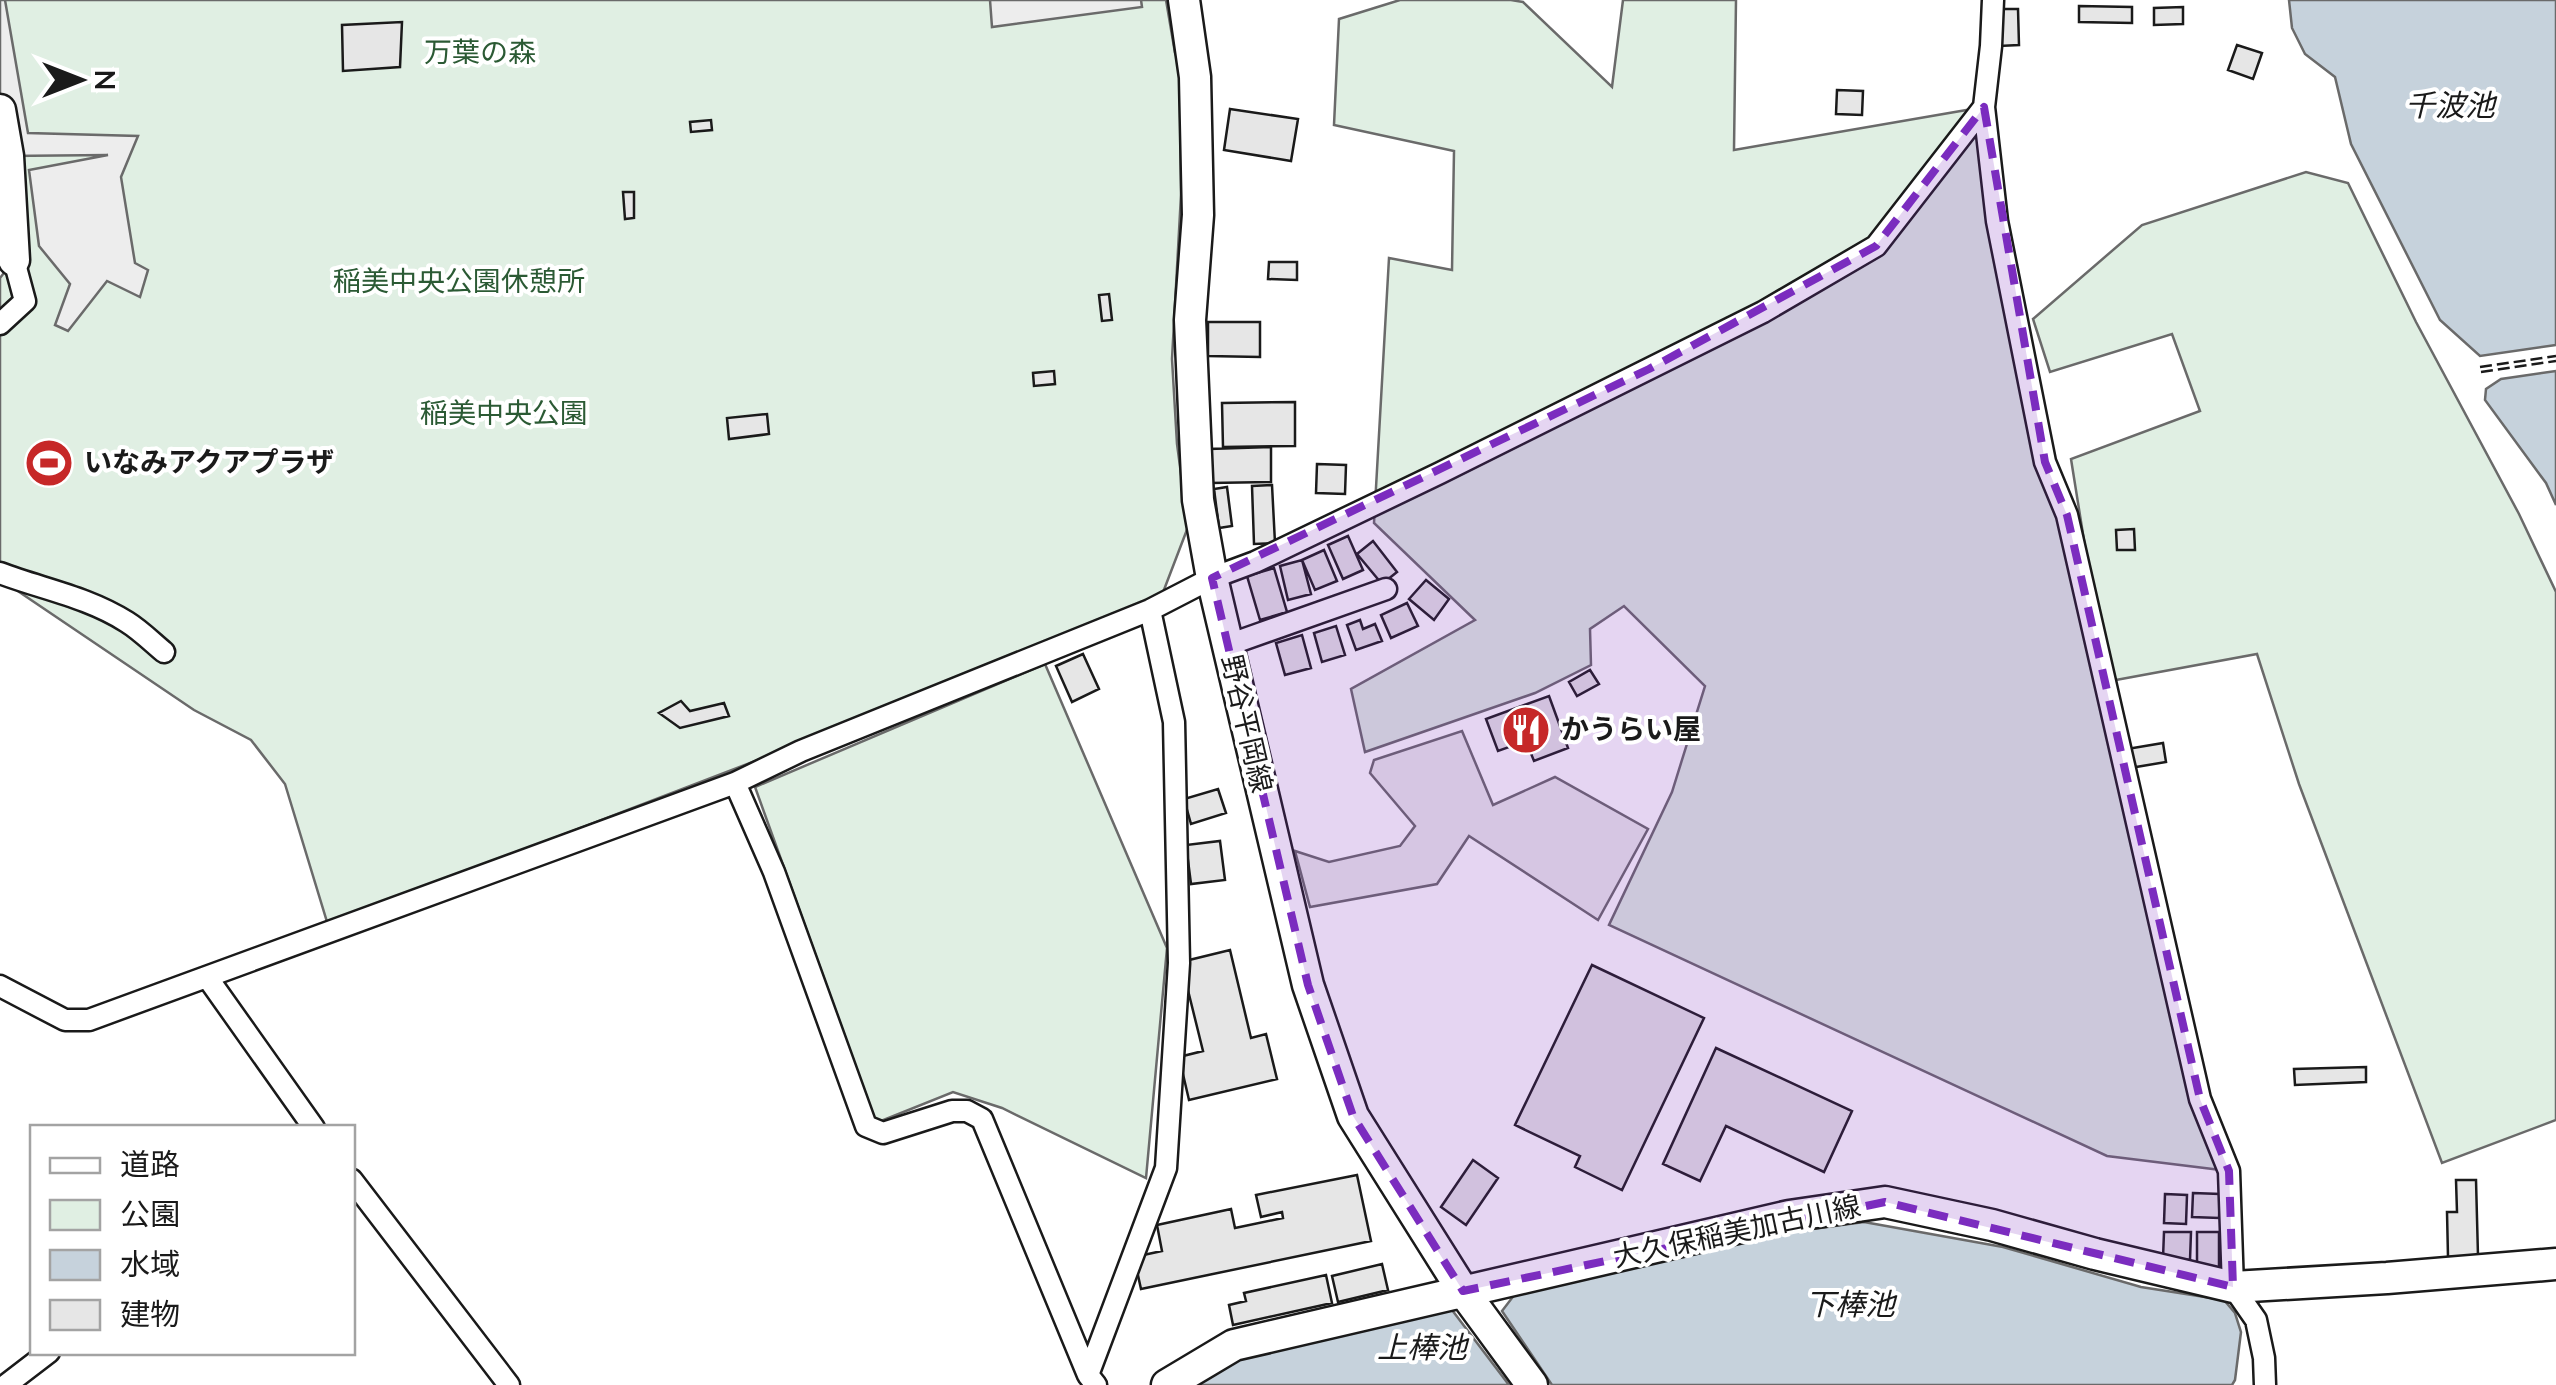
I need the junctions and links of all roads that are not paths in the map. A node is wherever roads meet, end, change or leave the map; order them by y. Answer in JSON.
{"nodes":[{"id":1,"x":1184,"y":0,"type":"edge"},
{"id":2,"x":1993,"y":0,"type":"edge"},
{"id":3,"x":1984,"y":108,"type":"junction"},
{"id":4,"x":0,"y":110,"type":"edge"},
{"id":5,"x":14,"y":260,"type":"joint"},
{"id":6,"x":0,"y":324,"type":"edge"},
{"id":7,"x":0,"y":574,"type":"edge"},
{"id":8,"x":1212,"y":578,"type":"junction"},
{"id":9,"x":1386,"y":589,"type":"dead end"},
{"id":10,"x":1150,"y":610,"type":"junction"},
{"id":11,"x":1228,"y":645,"type":"junction"},
{"id":12,"x":164,"y":652,"type":"dead end"},
{"id":13,"x":735,"y":783,"type":"junction"},
{"id":14,"x":207,"y":976,"type":"junction"},
{"id":15,"x":0,"y":986,"type":"edge"},
{"id":16,"x":312,"y":1125,"type":"edge"},
{"id":17,"x":355,"y":1184,"type":"edge"},
{"id":18,"x":2556,"y":1264,"type":"edge"},
{"id":19,"x":2233,"y":1287,"type":"junction"},
{"id":20,"x":1463,"y":1290,"type":"junction"},
{"id":21,"x":45,"y":1355,"type":"edge"},
{"id":22,"x":1092,"y":1380,"type":"edge"},
{"id":23,"x":6,"y":1385,"type":"edge"},
{"id":24,"x":509,"y":1385,"type":"edge"},
{"id":25,"x":1167,"y":1385,"type":"edge"},
{"id":26,"x":1532,"y":1385,"type":"edge"},
{"id":27,"x":2265,"y":1385,"type":"edge"}],
"edges":[{"from":1,"to":8,"type":"main road","name":"野谷平岡線"},
{"from":2,"to":3,"type":"street"},
{"from":3,"to":8,"type":"street"},
{"from":3,"to":19,"type":"street"},
{"from":4,"to":5,"type":"main road"},
{"from":5,"to":6,"type":"street"},
{"from":7,"to":12,"type":"street"},
{"from":8,"to":10,"type":"street"},
{"from":8,"to":11,"type":"main road","name":"野谷平岡線"},
{"from":9,"to":11,"type":"street"},
{"from":10,"to":13,"type":"street"},
{"from":10,"to":22,"type":"street"},
{"from":11,"to":20,"type":"main road","name":"野谷平岡線"},
{"from":13,"to":14,"type":"street"},
{"from":13,"to":22,"type":"street"},
{"from":14,"to":15,"type":"street"},
{"from":14,"to":16,"type":"street"},
{"from":17,"to":24,"type":"street"},
{"from":18,"to":19,"type":"main road","name":"大久保稲美加古川線"},
{"from":19,"to":20,"type":"main road","name":"大久保稲美加古川線"},
{"from":19,"to":27,"type":"street"},
{"from":20,"to":25,"type":"main road","name":"大久保稲美加古川線"},
{"from":20,"to":26,"type":"main road","name":"野谷平岡線"},
{"from":21,"to":23,"type":"street"}]}
